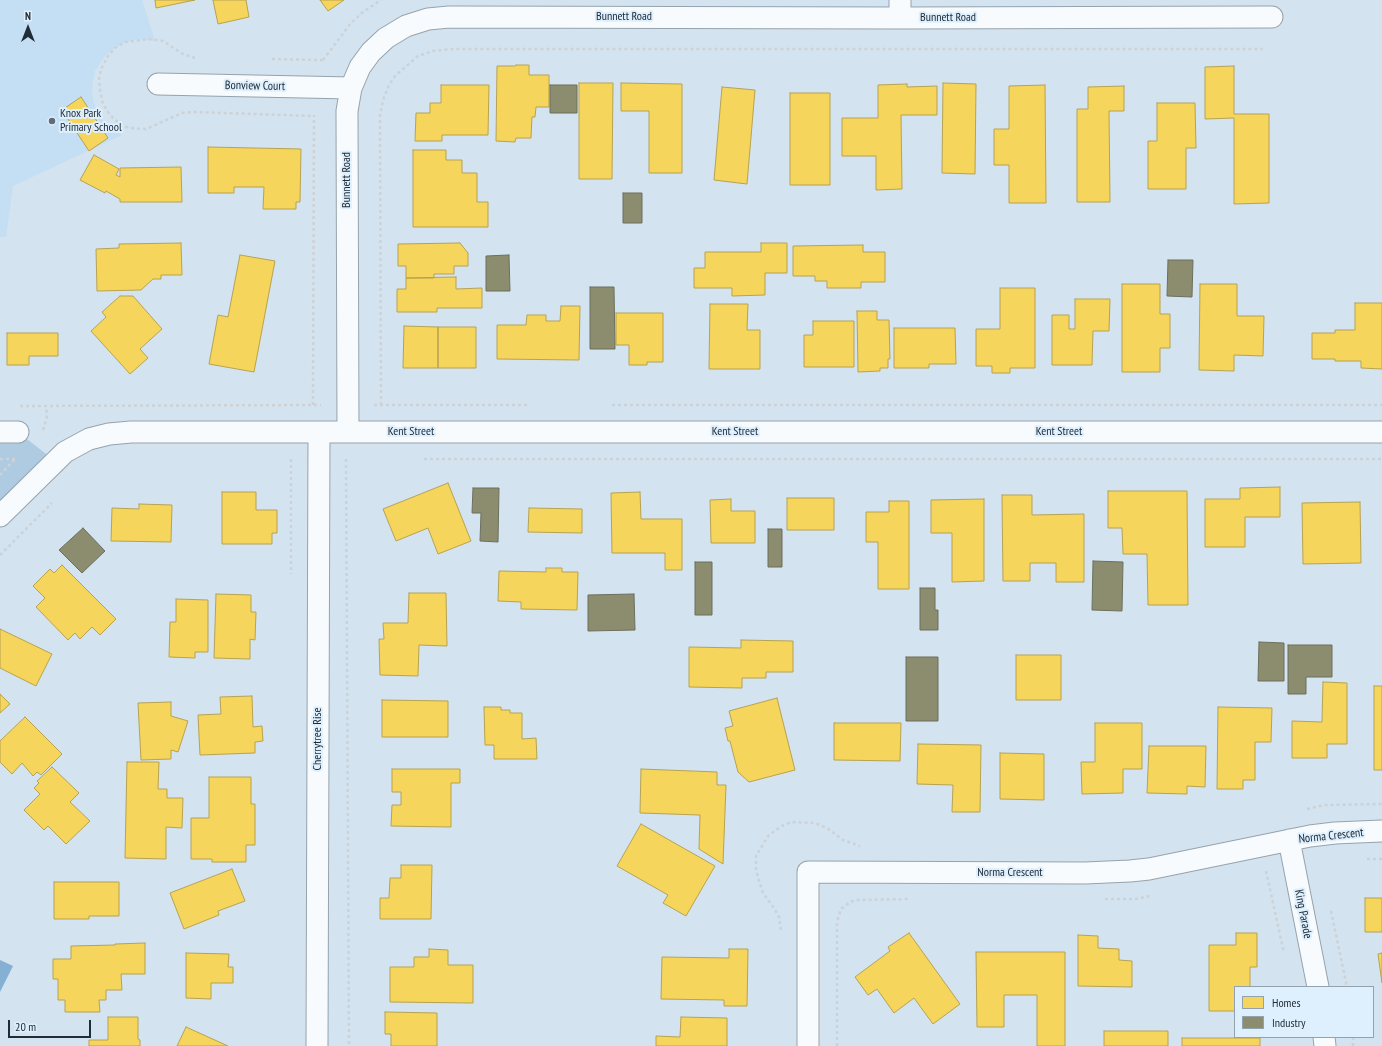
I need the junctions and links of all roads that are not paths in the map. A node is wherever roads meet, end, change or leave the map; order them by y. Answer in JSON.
{"nodes":[{"id":1,"x":492,"y":8,"type":"edge"},
{"id":2,"x":900,"y":9,"type":"edge"},
{"id":3,"x":1272,"y":17,"type":"dead end"},
{"id":4,"x":158,"y":84,"type":"dead end"},
{"id":5,"x":351,"y":88,"type":"junction"},
{"id":6,"x":319,"y":432,"type":"junction"},
{"id":7,"x":348,"y":432,"type":"junction"},
{"id":8,"x":1382,"y":432,"type":"edge"},
{"id":9,"x":0,"y":516,"type":"edge"},
{"id":10,"x":1382,"y":832,"type":"edge"},
{"id":11,"x":1289,"y":840,"type":"junction"},
{"id":12,"x":1318,"y":986,"type":"edge"},
{"id":13,"x":318,"y":1046,"type":"edge"},
{"id":14,"x":808,"y":1046,"type":"edge"}],
"edges":[{"from":1,"to":2,"type":"street","name":"Bunnett Road"},
{"from":1,"to":5,"type":"street","name":"Bunnett Road"},
{"from":2,"to":3,"type":"street","name":"Bunnett Road"},
{"from":4,"to":5,"type":"street","name":"Bonview Court"},
{"from":5,"to":7,"type":"street","name":"Bunnett Road"},
{"from":6,"to":7,"type":"street","name":"Kent Street"},
{"from":6,"to":9,"type":"street","name":"Kent Street"},
{"from":6,"to":13,"type":"street","name":"Cherrytree Rise"},
{"from":7,"to":8,"type":"street","name":"Kent Street"},
{"from":10,"to":11,"type":"street","name":"Norma Crescent"},
{"from":11,"to":12,"type":"street","name":"King Parade"},
{"from":11,"to":14,"type":"street","name":"Norma Crescent"}]}
